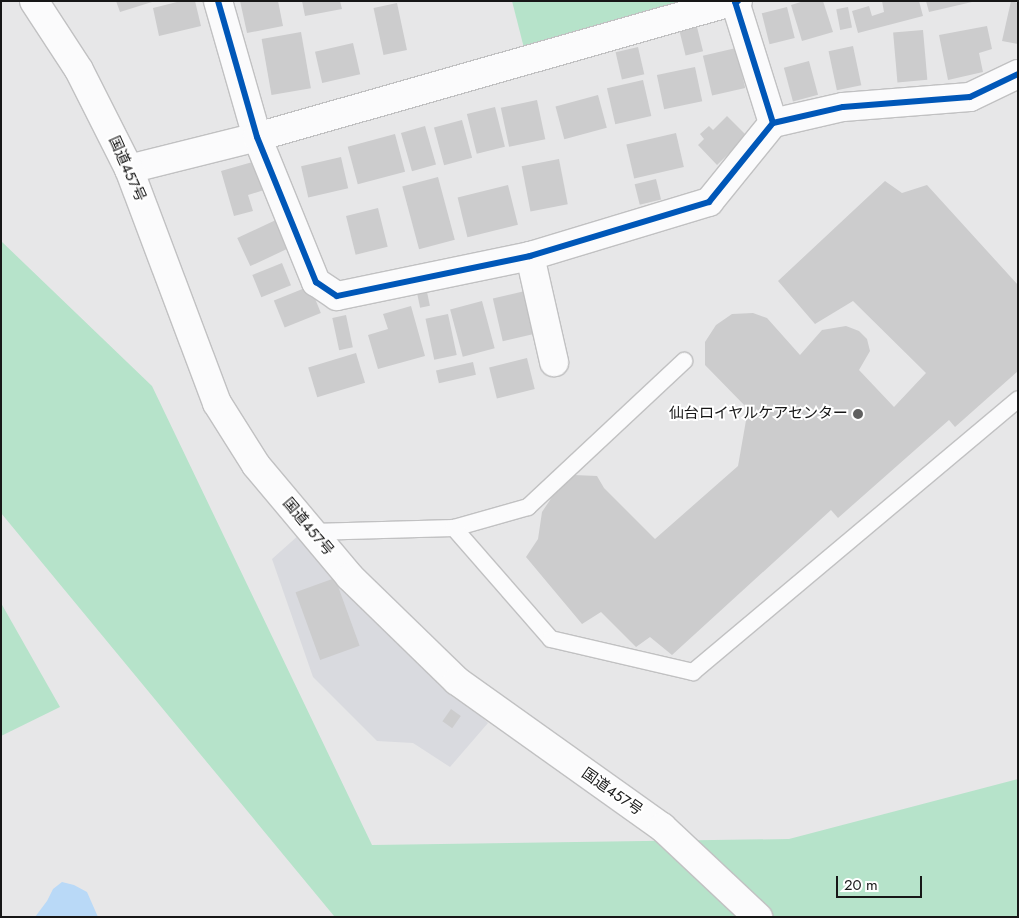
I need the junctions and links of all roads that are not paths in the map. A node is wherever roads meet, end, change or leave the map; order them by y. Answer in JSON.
{"nodes":[{"id":1,"x":34,"y":1,"type":"edge"},
{"id":2,"x":218,"y":1,"type":"edge"},
{"id":3,"x":736,"y":2,"type":"edge"},
{"id":4,"x":1018,"y":74,"type":"edge"},
{"id":5,"x":773,"y":123,"type":"junction"},
{"id":6,"x":257,"y":136,"type":"junction"},
{"id":7,"x":129,"y":169,"type":"junction"},
{"id":8,"x":530,"y":256,"type":"junction"},
{"id":9,"x":684,"y":361,"type":"dead end"},
{"id":10,"x":554,"y":362,"type":"dead end"},
{"id":11,"x":1018,"y":399,"type":"edge"},
{"id":12,"x":454,"y":528,"type":"junction"},
{"id":13,"x":312,"y":532,"type":"junction"},
{"id":14,"x":758,"y":917,"type":"edge"}],
"edges":[{"from":1,"to":7,"type":"main road","name":"国道457号"},
{"from":2,"to":6,"type":"main road"},
{"from":3,"to":5,"type":"main road"},
{"from":3,"to":6,"type":"main road"},
{"from":4,"to":5,"type":"main road"},
{"from":5,"to":8,"type":"main road"},
{"from":6,"to":7,"type":"main road"},
{"from":6,"to":8,"type":"main road"},
{"from":7,"to":13,"type":"main road","name":"国道457号"},
{"from":8,"to":10,"type":"main road"},
{"from":9,"to":12,"type":"lane"},
{"from":11,"to":12,"type":"lane"},
{"from":12,"to":13,"type":"lane"},
{"from":13,"to":14,"type":"main road","name":"国道457号"}]}
